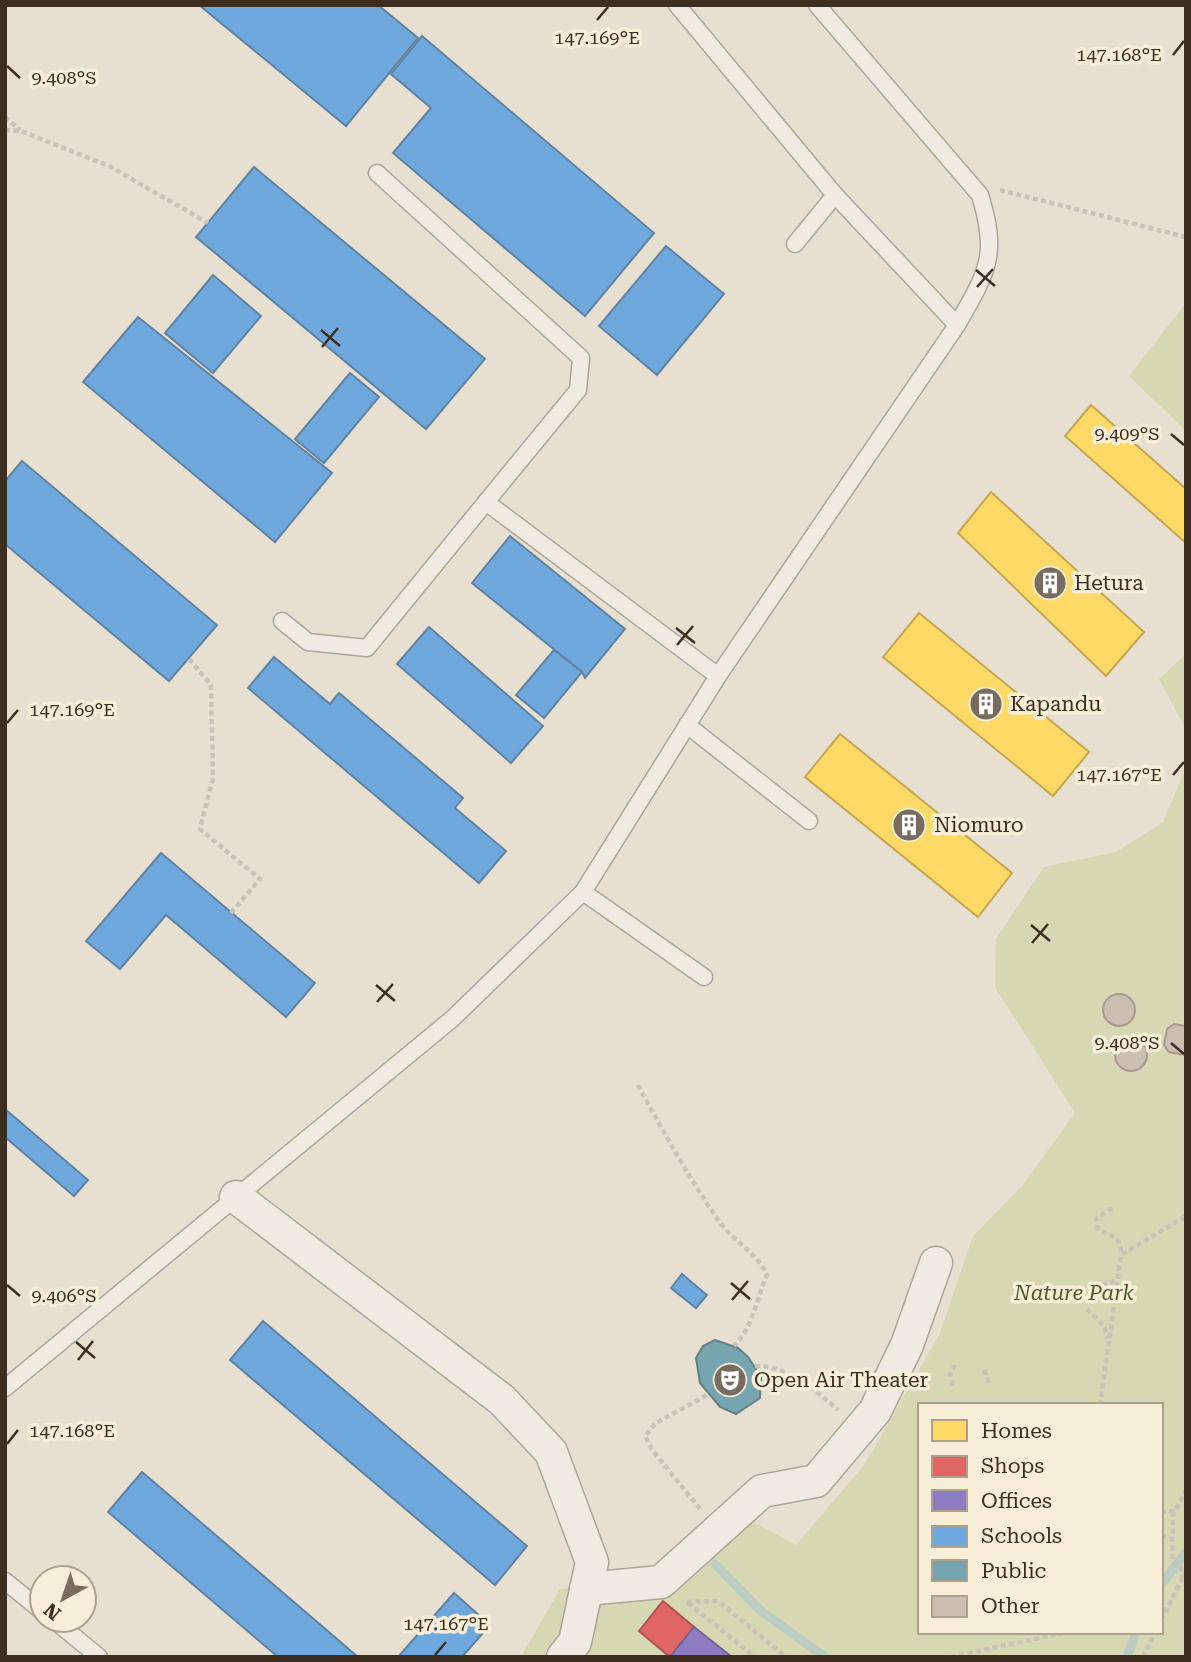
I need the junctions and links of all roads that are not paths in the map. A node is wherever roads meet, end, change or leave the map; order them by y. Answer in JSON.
{"nodes":[{"id":1,"x":677,"y":5,"type":"edge"},
{"id":2,"x":817,"y":5,"type":"edge"},
{"id":3,"x":377,"y":173,"type":"dead end"},
{"id":4,"x":835,"y":195,"type":"junction"},
{"id":5,"x":795,"y":244,"type":"dead end"},
{"id":6,"x":957,"y":325,"type":"junction"},
{"id":7,"x":486,"y":502,"type":"junction"},
{"id":8,"x":282,"y":621,"type":"dead end"},
{"id":9,"x":718,"y":676,"type":"junction"},
{"id":10,"x":687,"y":725,"type":"junction"},
{"id":11,"x":809,"y":821,"type":"dead end"},
{"id":12,"x":583,"y":892,"type":"junction"},
{"id":13,"x":704,"y":977,"type":"dead end"},
{"id":14,"x":236,"y":1197,"type":"junction"},
{"id":15,"x":936,"y":1263,"type":"dead end"},
{"id":16,"x":5,"y":1388,"type":"edge"},
{"id":17,"x":5,"y":1581,"type":"edge"},
{"id":18,"x":586,"y":1589,"type":"junction"},
{"id":19,"x":28,"y":1600,"type":"edge"},
{"id":20,"x":71,"y":1634,"type":"edge"},
{"id":21,"x":99,"y":1657,"type":"edge"},
{"id":22,"x":563,"y":1657,"type":"edge"}],
"edges":[{"from":1,"to":4,"type":"lane"},
{"from":2,"to":6,"type":"lane"},
{"from":3,"to":7,"type":"lane"},
{"from":4,"to":5,"type":"lane"},
{"from":4,"to":6,"type":"lane"},
{"from":6,"to":9,"type":"lane"},
{"from":7,"to":8,"type":"lane"},
{"from":7,"to":9,"type":"lane"},
{"from":9,"to":10,"type":"lane"},
{"from":10,"to":11,"type":"lane"},
{"from":10,"to":12,"type":"lane"},
{"from":12,"to":13,"type":"lane"},
{"from":12,"to":14,"type":"lane"},
{"from":14,"to":16,"type":"lane"},
{"from":14,"to":18,"type":"street"},
{"from":15,"to":18,"type":"street"},
{"from":17,"to":19,"type":"lane"},
{"from":18,"to":22,"type":"street"},
{"from":20,"to":21,"type":"lane"}]}
